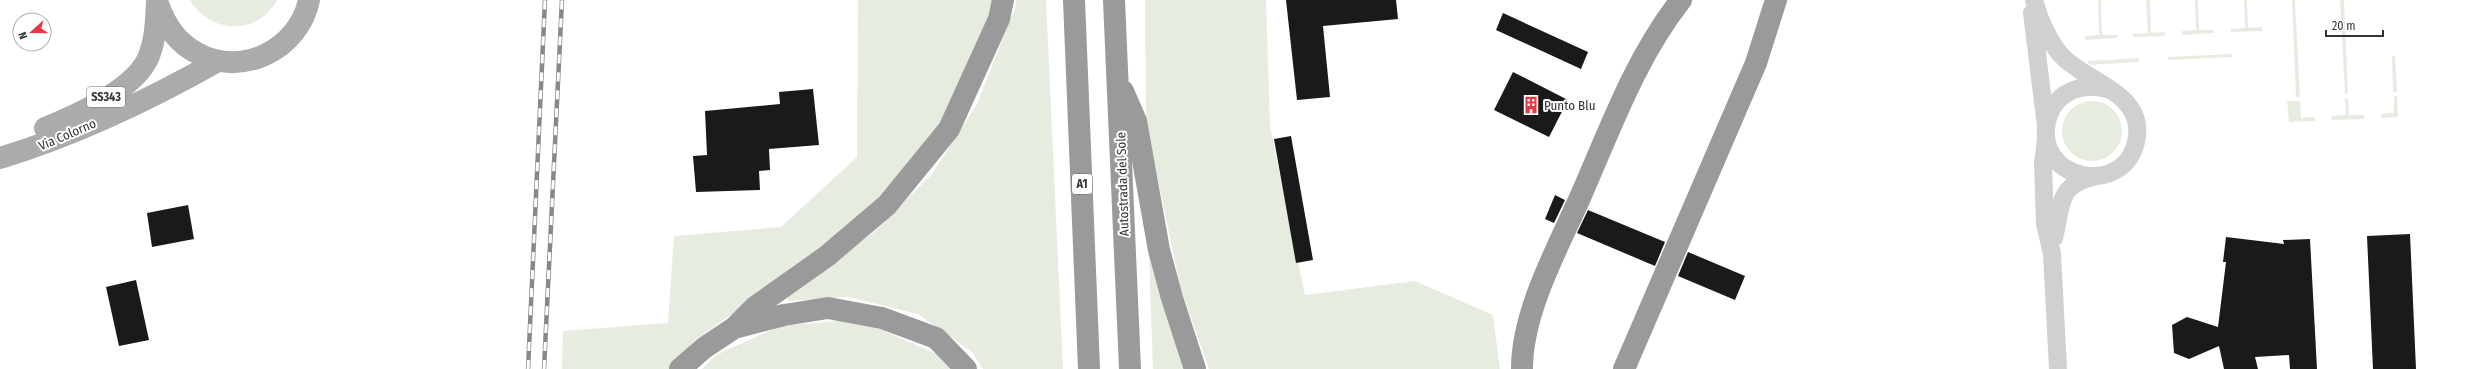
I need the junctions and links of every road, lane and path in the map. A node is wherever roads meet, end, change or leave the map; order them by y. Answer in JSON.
{"nodes":[{"id":1,"x":309,"y":0,"type":"edge"},
{"id":2,"x":1002,"y":0,"type":"edge"},
{"id":3,"x":1074,"y":0,"type":"edge"},
{"id":4,"x":1114,"y":0,"type":"edge"},
{"id":5,"x":1681,"y":0,"type":"edge"},
{"id":6,"x":1776,"y":0,"type":"edge"},
{"id":7,"x":2034,"y":0,"type":"edge"},
{"id":8,"x":157,"y":1,"type":"edge"},
{"id":9,"x":218,"y":61,"type":"junction"},
{"id":10,"x":1118,"y":80,"type":"junction"},
{"id":11,"x":2112,"y":91,"type":"junction"},
{"id":12,"x":2046,"y":133,"type":"junction"},
{"id":13,"x":0,"y":143,"type":"edge"},
{"id":14,"x":0,"y":158,"type":"edge"},
{"id":15,"x":2093,"y":177,"type":"junction"},
{"id":16,"x":2052,"y":254,"type":"junction"},
{"id":17,"x":734,"y":328,"type":"junction"},
{"id":18,"x":680,"y":369,"type":"edge"},
{"id":19,"x":966,"y":369,"type":"edge"},
{"id":20,"x":1089,"y":369,"type":"edge"},
{"id":21,"x":1130,"y":369,"type":"edge"},
{"id":22,"x":1195,"y":369,"type":"edge"},
{"id":23,"x":1522,"y":369,"type":"edge"},
{"id":24,"x":1624,"y":369,"type":"edge"},
{"id":25,"x":2058,"y":369,"type":"edge"}],
"edges":[{"from":1,"to":9,"type":"main road","name":"Via Colorno","number":"SS343"},
{"from":2,"to":17,"type":"highway"},
{"from":3,"to":20,"type":"highway","number":"A1"},
{"from":4,"to":10,"type":"highway","name":"Autostrada del Sole"},
{"from":5,"to":23,"type":"highway"},
{"from":6,"to":24,"type":"highway"},
{"from":7,"to":11,"type":"street"},
{"from":7,"to":12,"type":"street"},
{"from":8,"to":9,"type":"main road","name":"Via Colorno","number":"SS343"},
{"from":8,"to":13,"type":"main road","name":"Via Colorno","number":"SS343"},
{"from":9,"to":14,"type":"main road","name":"Via Colorno","number":"SS343"},
{"from":10,"to":21,"type":"highway","name":"Autostrada del Sole"},
{"from":10,"to":22,"type":"highway"},
{"from":11,"to":12,"type":"street"},
{"from":11,"to":15,"type":"street"},
{"from":12,"to":15,"type":"street"},
{"from":12,"to":16,"type":"street"},
{"from":15,"to":16,"type":"street"},
{"from":16,"to":25,"type":"street"},
{"from":17,"to":18,"type":"highway"},
{"from":17,"to":19,"type":"highway"}]}
